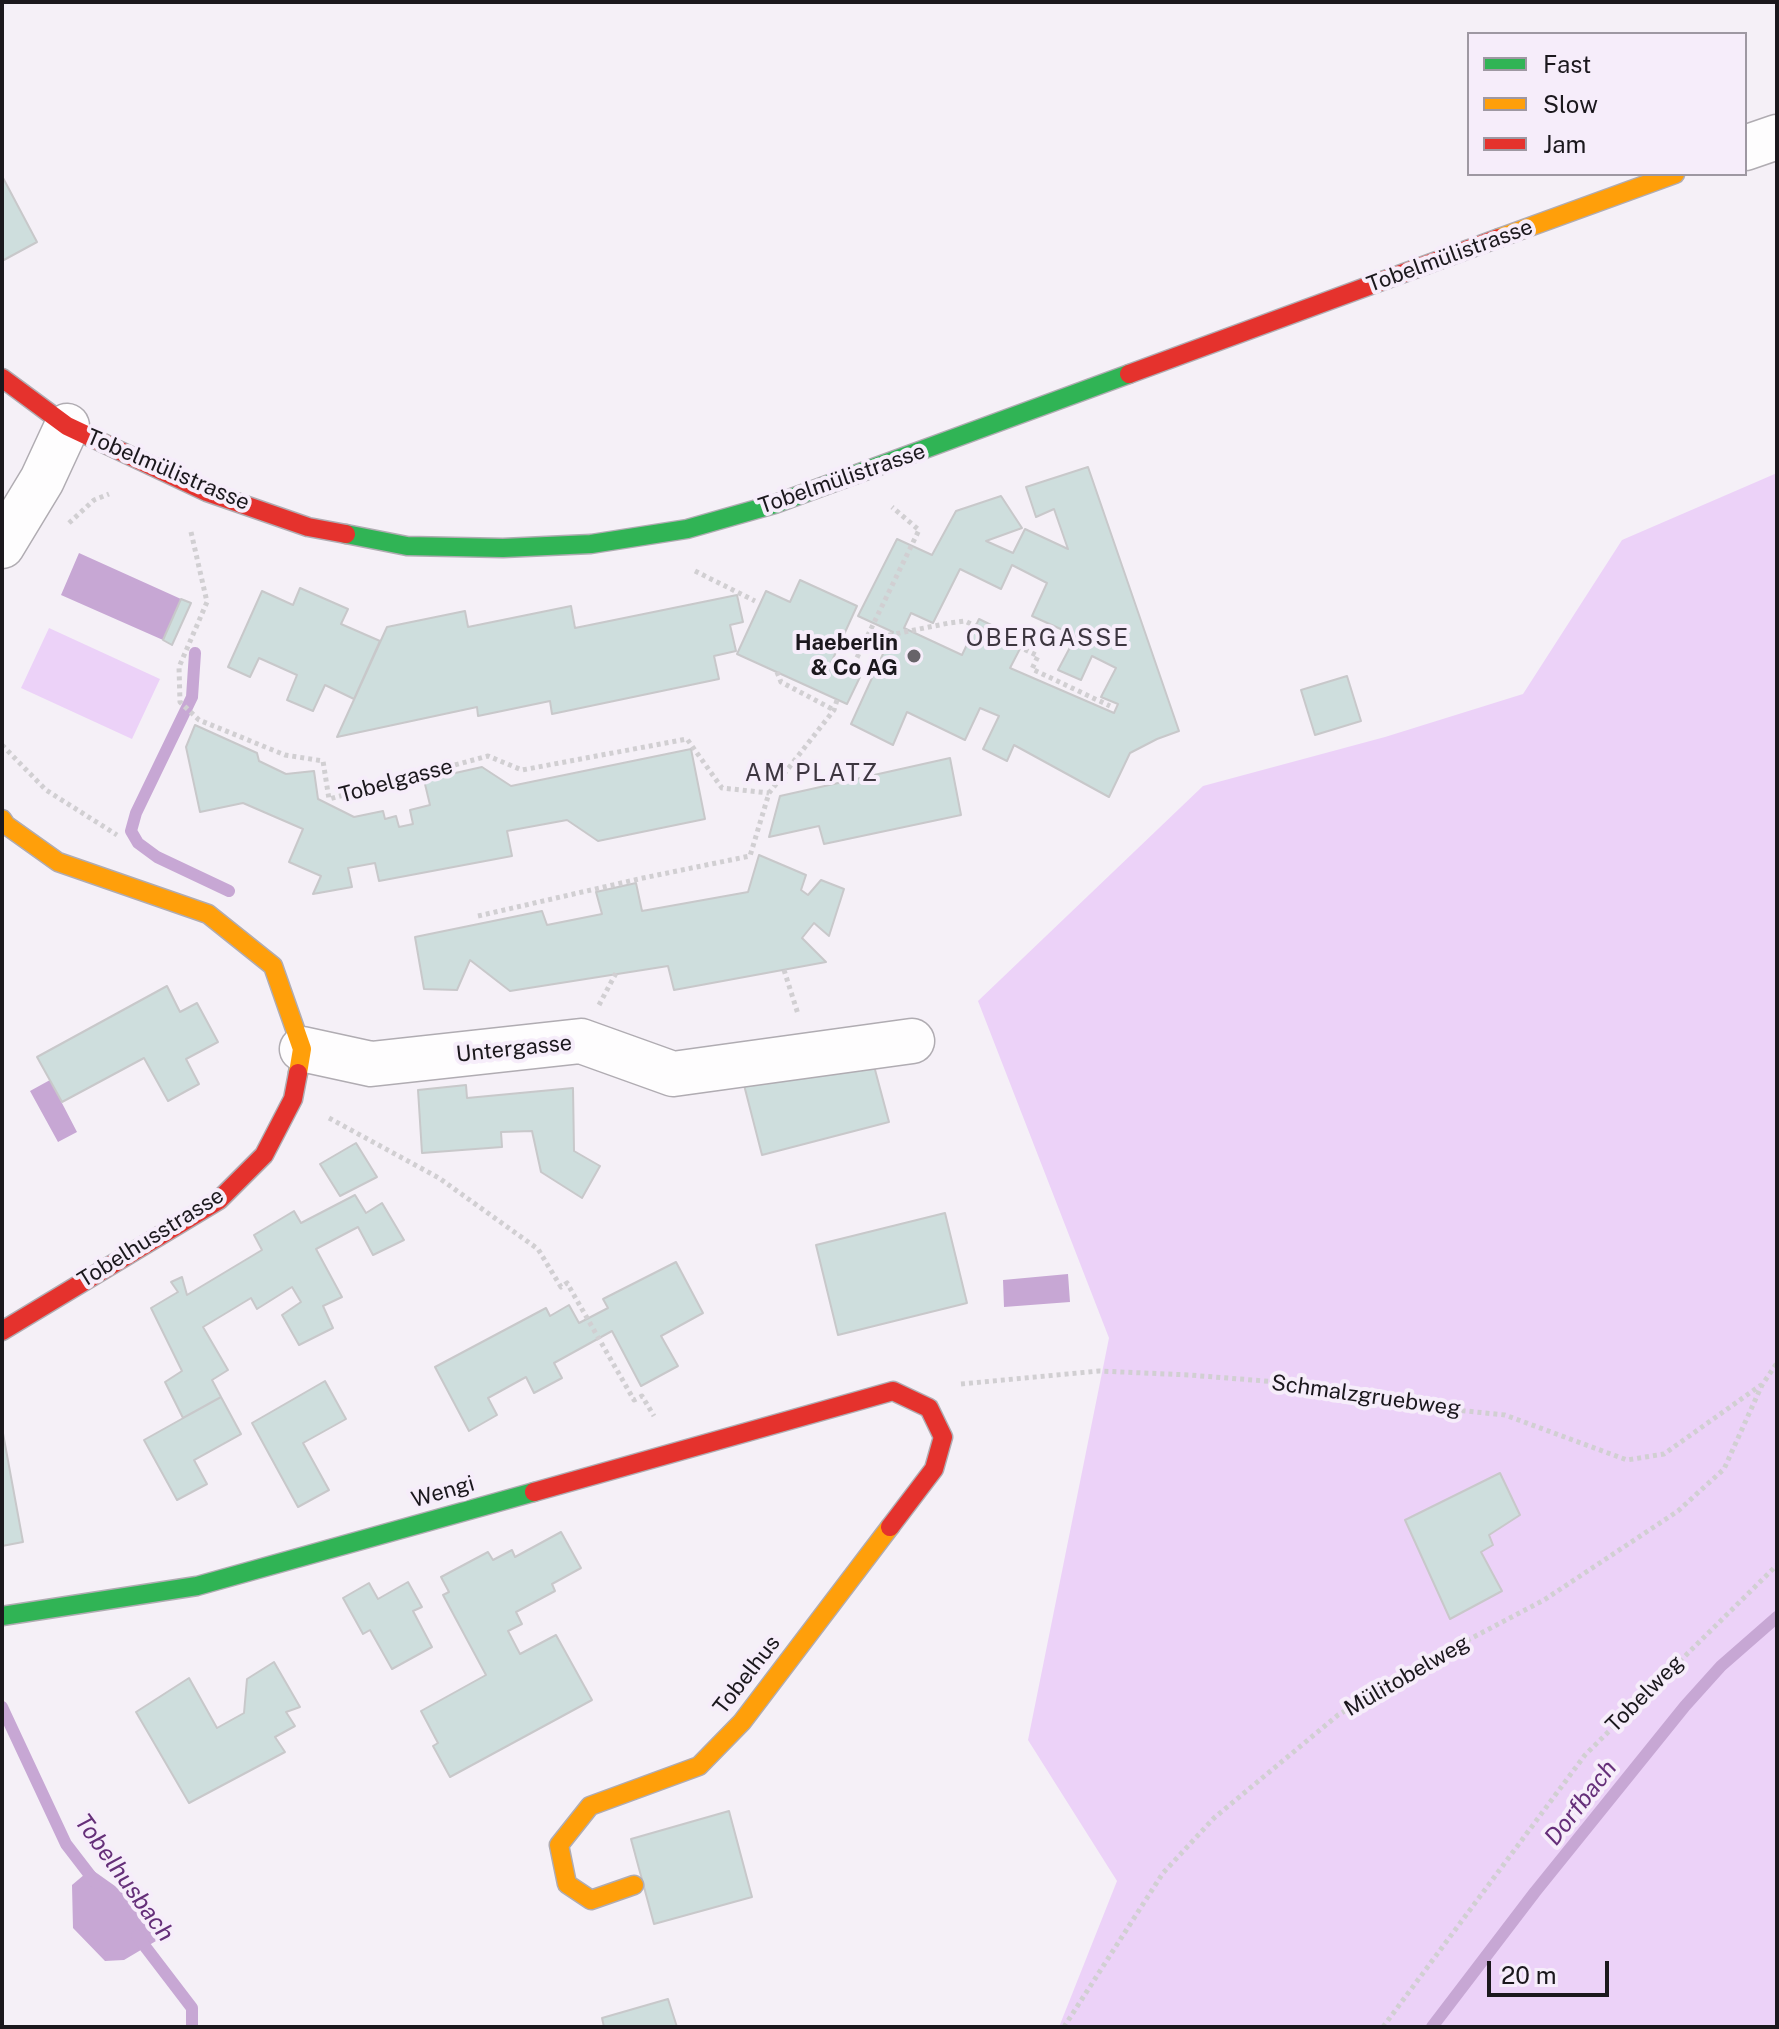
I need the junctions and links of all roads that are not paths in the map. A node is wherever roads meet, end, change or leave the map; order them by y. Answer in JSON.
{"nodes":[{"id":1,"x":1777,"y":137,"type":"edge"},
{"id":2,"x":1747,"y":147,"type":"edge"},
{"id":3,"x":1670,"y":176,"type":"edge"},
{"id":4,"x":2,"y":378,"type":"edge"},
{"id":5,"x":67,"y":426,"type":"junction"},
{"id":6,"x":2,"y":546,"type":"edge"},
{"id":7,"x":2,"y":819,"type":"edge"},
{"id":8,"x":912,"y":1041,"type":"dead end"},
{"id":9,"x":302,"y":1049,"type":"junction"},
{"id":10,"x":2,"y":1331,"type":"edge"},
{"id":11,"x":893,"y":1391,"type":"joint"},
{"id":12,"x":2,"y":1616,"type":"edge"},
{"id":13,"x":634,"y":1885,"type":"dead end"}],
"edges":[{"from":1,"to":2,"type":"street"},
{"from":3,"to":5,"type":"street","name":"Tobelmülistrasse"},
{"from":4,"to":5,"type":"street","name":"Tobelmülistrasse"},
{"from":5,"to":6,"type":"street"},
{"from":7,"to":9,"type":"street","name":"Tobelhusstrasse"},
{"from":8,"to":9,"type":"street","name":"Untergasse"},
{"from":9,"to":10,"type":"street","name":"Tobelhusstrasse"},
{"from":11,"to":12,"type":"street","name":"Wengi"},
{"from":11,"to":13,"type":"street","name":"Tobelhus"}]}
